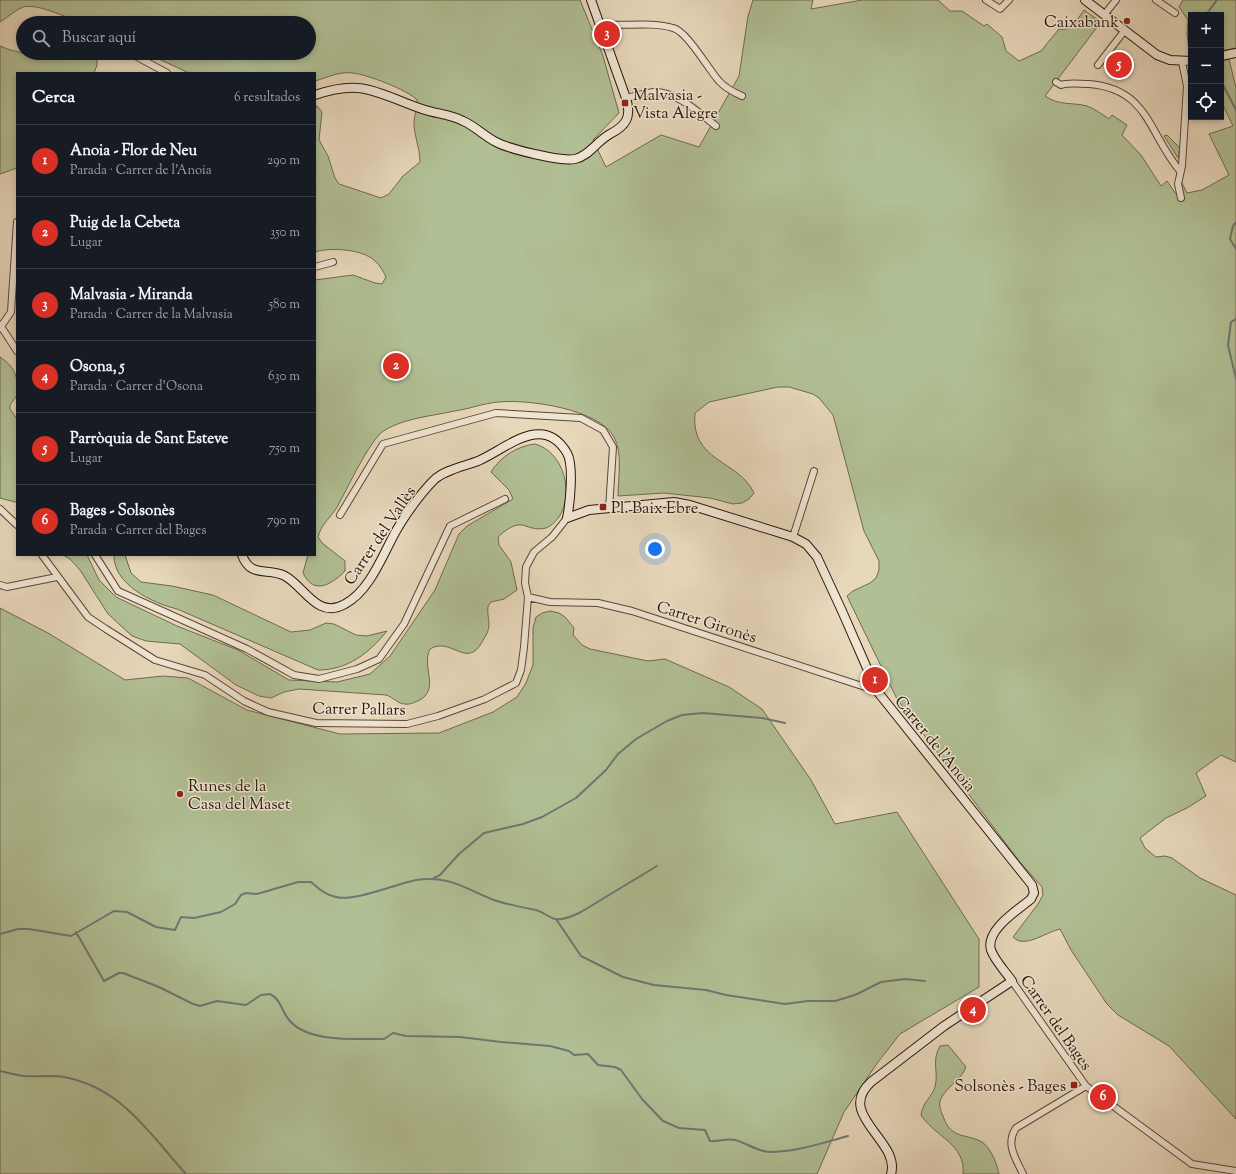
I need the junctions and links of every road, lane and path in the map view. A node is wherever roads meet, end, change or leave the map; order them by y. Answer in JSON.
{"nodes":[{"id":1,"x":591,"y":0,"type":"edge"},
{"id":2,"x":986,"y":0,"type":"edge"},
{"id":3,"x":1008,"y":0,"type":"edge"},
{"id":4,"x":1085,"y":0,"type":"edge"},
{"id":5,"x":1116,"y":0,"type":"edge"},
{"id":6,"x":1156,"y":0,"type":"edge"},
{"id":7,"x":1175,"y":13,"type":"dead end"},
{"id":8,"x":1104,"y":15,"type":"junction"},
{"id":9,"x":600,"y":24,"type":"junction"},
{"id":10,"x":1125,"y":30,"type":"junction"},
{"id":11,"x":143,"y":60,"type":"edge"},
{"id":12,"x":1188,"y":61,"type":"edge"},
{"id":13,"x":1182,"y":62,"type":"junction"},
{"id":14,"x":1098,"y":65,"type":"dead end"},
{"id":15,"x":165,"y":72,"type":"edge"},
{"id":16,"x":1056,"y":82,"type":"dead end"},
{"id":17,"x":316,"y":94,"type":"edge"},
{"id":18,"x":742,"y":96,"type":"dead end"},
{"id":19,"x":626,"y":98,"type":"junction"},
{"id":20,"x":716,"y":126,"type":"dead end"},
{"id":21,"x":1180,"y":171,"type":"junction"},
{"id":22,"x":1180,"y":198,"type":"dead end"},
{"id":23,"x":16,"y":237,"type":"edge"},
{"id":24,"x":333,"y":262,"type":"dead end"},
{"id":25,"x":316,"y":267,"type":"edge"},
{"id":26,"x":1,"y":326,"type":"edge"},
{"id":27,"x":16,"y":349,"type":"edge"},
{"id":28,"x":814,"y":471,"type":"dead end"},
{"id":29,"x":570,"y":498,"type":"junction"},
{"id":30,"x":505,"y":499,"type":"dead end"},
{"id":31,"x":0,"y":509,"type":"edge"},
{"id":32,"x":609,"y":509,"type":"junction"},
{"id":33,"x":589,"y":510,"type":"junction"},
{"id":34,"x":340,"y":515,"type":"dead end"},
{"id":35,"x":567,"y":518,"type":"junction"},
{"id":36,"x":16,"y":525,"type":"edge"},
{"id":37,"x":793,"y":537,"type":"junction"},
{"id":38,"x":43,"y":556,"type":"edge"},
{"id":39,"x":95,"y":556,"type":"edge"},
{"id":40,"x":243,"y":556,"type":"edge"},
{"id":41,"x":57,"y":577,"type":"junction"},
{"id":42,"x":0,"y":585,"type":"edge"},
{"id":43,"x":528,"y":597,"type":"junction"},
{"id":44,"x":874,"y":686,"type":"junction"},
{"id":45,"x":1034,"y":891,"type":"joint"},
{"id":46,"x":1012,"y":981,"type":"junction"},
{"id":47,"x":1086,"y":1086,"type":"junction"},
{"id":48,"x":1236,"y":1170,"type":"edge"},
{"id":49,"x":892,"y":1174,"type":"edge"},
{"id":50,"x":1023,"y":1174,"type":"edge"}],
"edges":[{"from":1,"to":9,"type":"street"},
{"from":2,"to":3,"type":"street"},
{"from":4,"to":8,"type":"street"},
{"from":5,"to":8,"type":"street"},
{"from":6,"to":7,"type":"street"},
{"from":8,"to":10,"type":"street"},
{"from":9,"to":18,"type":"street"},
{"from":9,"to":19,"type":"street"},
{"from":10,"to":13,"type":"street"},
{"from":10,"to":14,"type":"street"},
{"from":11,"to":15,"type":"street"},
{"from":12,"to":13,"type":"street"},
{"from":13,"to":21,"type":"street"},
{"from":16,"to":21,"type":"street"},
{"from":17,"to":19,"type":"street"},
{"from":19,"to":20,"type":"street"},
{"from":21,"to":22,"type":"street"},
{"from":23,"to":26,"type":"street"},
{"from":24,"to":25,"type":"street"},
{"from":26,"to":27,"type":"street"},
{"from":28,"to":37,"type":"street"},
{"from":29,"to":33,"type":"street"},
{"from":29,"to":35,"type":"street","name":"Carrer del Vallès"},
{"from":29,"to":40,"type":"street","name":"Carrer del Vallès"},
{"from":30,"to":39,"type":"street"},
{"from":31,"to":36,"type":"street"},
{"from":32,"to":33,"type":"street","name":"Carrer de l'Anoia"},
{"from":32,"to":34,"type":"street"},
{"from":32,"to":37,"type":"street","name":"Carrer de l'Anoia"},
{"from":33,"to":35,"type":"street","name":"Carrer de l'Anoia"},
{"from":35,"to":43,"type":"street","name":"Carrer Pallars"},
{"from":37,"to":44,"type":"street","name":"Carrer de l'Anoia"},
{"from":38,"to":41,"type":"street","name":"Carrer Pallars"},
{"from":41,"to":42,"type":"street"},
{"from":41,"to":43,"type":"street","name":"Carrer Pallars"},
{"from":43,"to":44,"type":"street","name":"Carrer Gironès"},
{"from":44,"to":45,"type":"street","name":"Carrer de l'Anoia"},
{"from":45,"to":46,"type":"street","name":"Carrer del Bages"},
{"from":46,"to":47,"type":"street","name":"Carrer del Bages"},
{"from":46,"to":49,"type":"street"},
{"from":47,"to":48,"type":"street","name":"Carrer del Bages"},
{"from":47,"to":50,"type":"street"}]}
